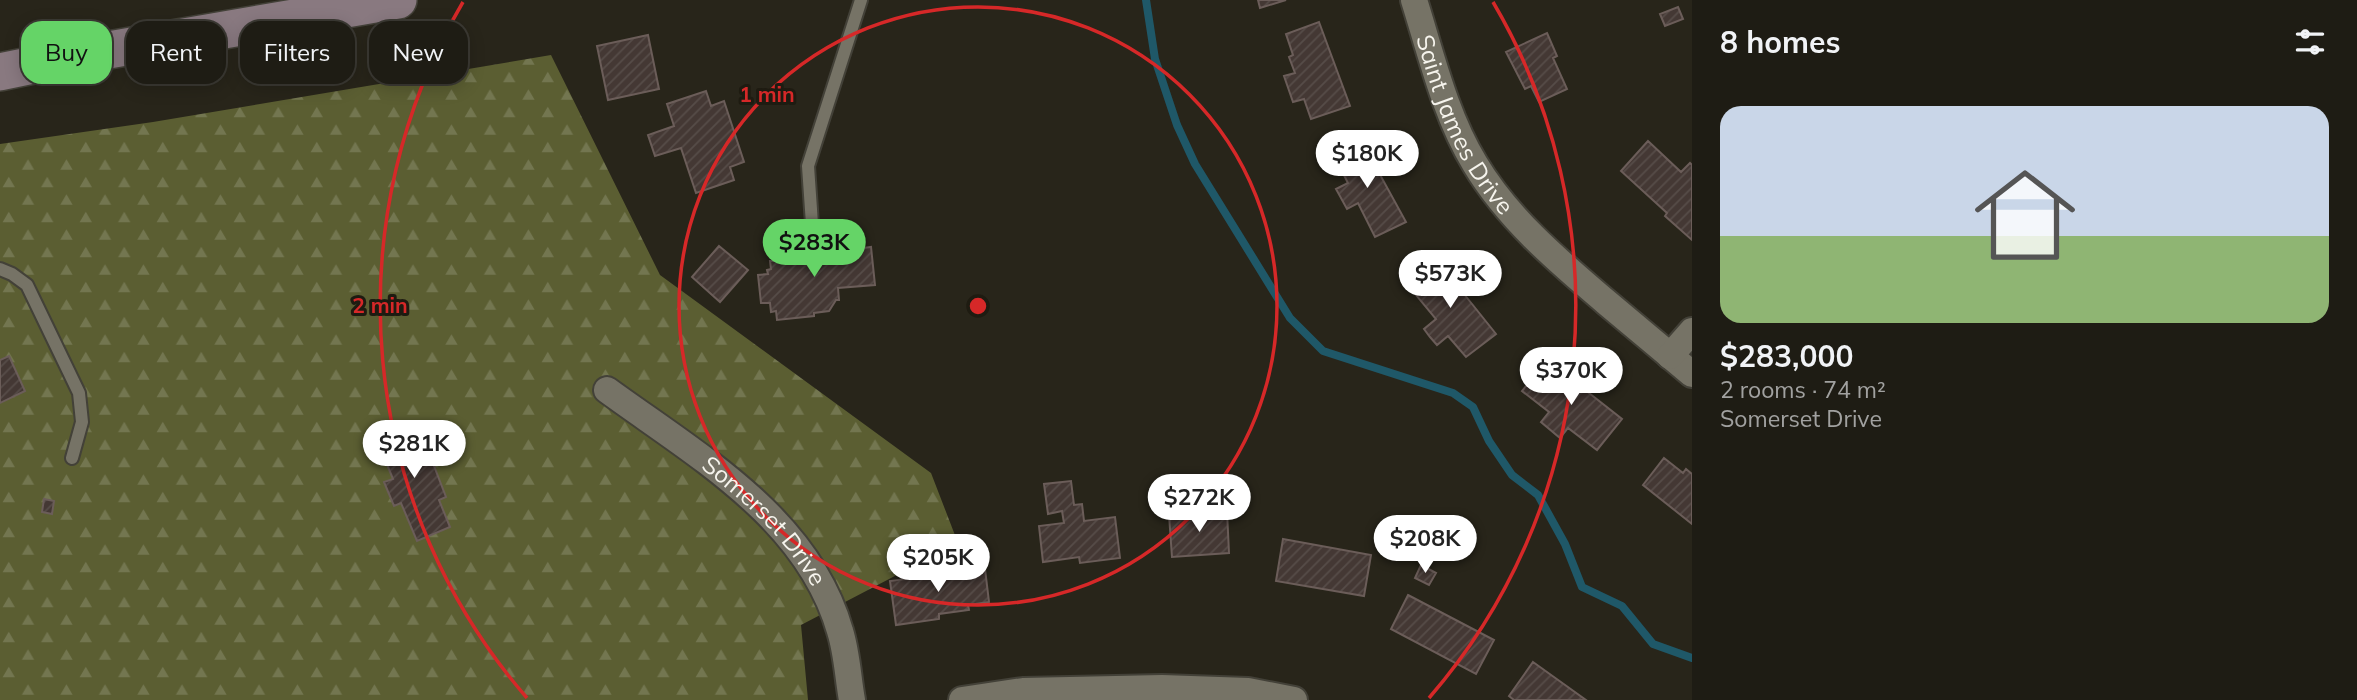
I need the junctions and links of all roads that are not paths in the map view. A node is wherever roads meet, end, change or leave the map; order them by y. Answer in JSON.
{"nodes":[{"id":1,"x":398,"y":0,"type":"edge"},
{"id":2,"x":860,"y":0,"type":"edge"},
{"id":3,"x":1414,"y":0,"type":"edge"},
{"id":4,"x":0,"y":72,"type":"edge"},
{"id":5,"x":812,"y":224,"type":"dead end"},
{"id":6,"x":0,"y":269,"type":"edge"},
{"id":7,"x":1692,"y":331,"type":"edge"},
{"id":8,"x":1670,"y":356,"type":"junction"},
{"id":9,"x":1692,"y":374,"type":"edge"},
{"id":10,"x":607,"y":390,"type":"dead end"},
{"id":11,"x":72,"y":458,"type":"dead end"},
{"id":12,"x":852,"y":700,"type":"edge"},
{"id":13,"x":962,"y":700,"type":"edge"},
{"id":14,"x":1294,"y":700,"type":"edge"}],
"edges":[{"from":1,"to":4,"type":"main road"},
{"from":2,"to":5,"type":"lane"},
{"from":3,"to":8,"type":"street","name":"Saint James Drive"},
{"from":6,"to":11,"type":"lane"},
{"from":7,"to":8,"type":"street"},
{"from":8,"to":9,"type":"street","name":"Saint James Drive"},
{"from":10,"to":12,"type":"street","name":"Somerset Drive"},
{"from":13,"to":14,"type":"street"}]}
